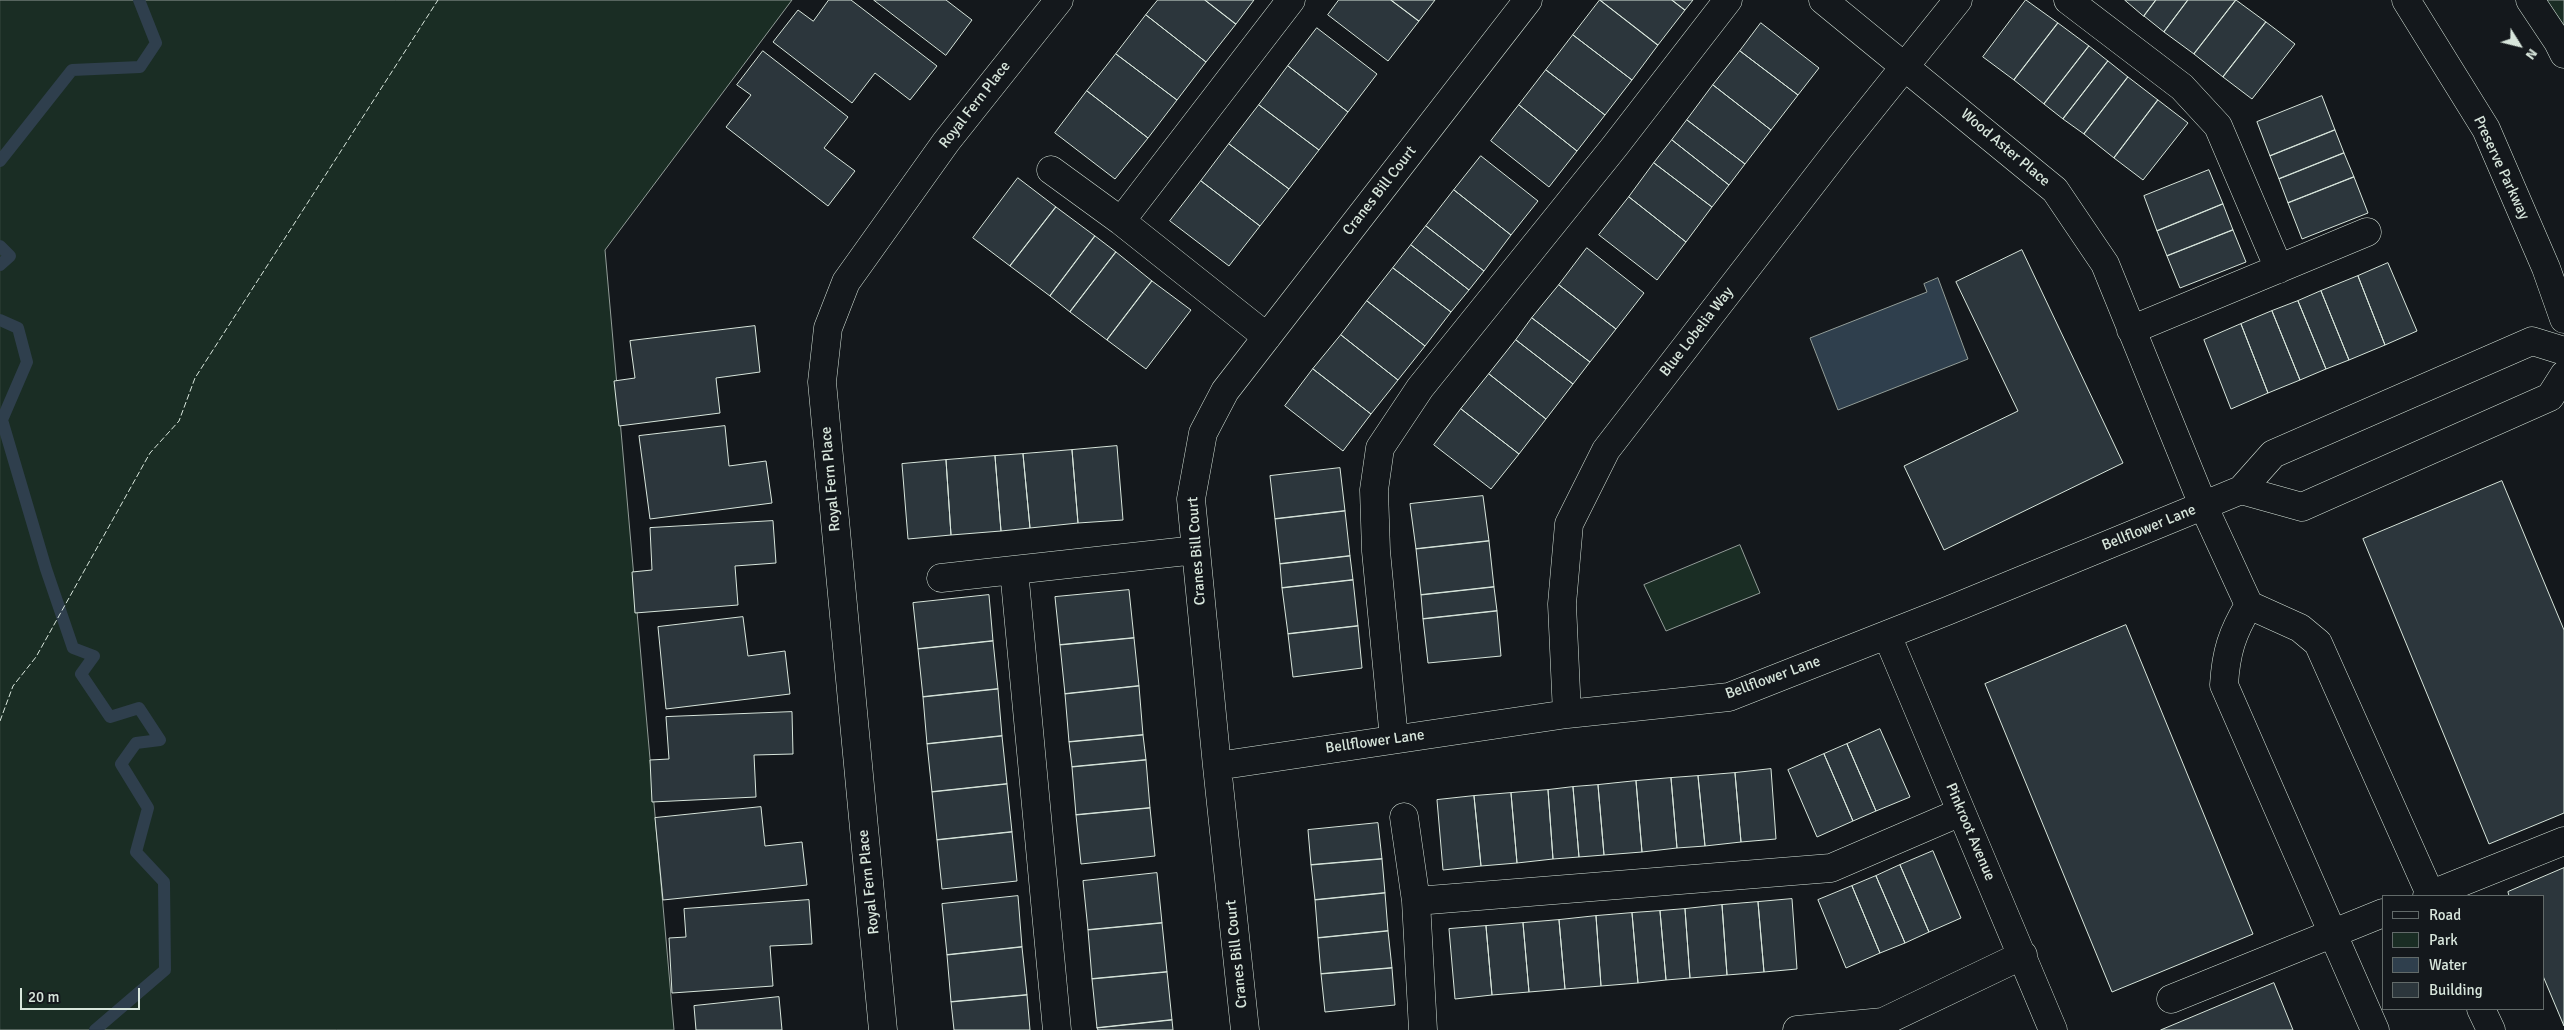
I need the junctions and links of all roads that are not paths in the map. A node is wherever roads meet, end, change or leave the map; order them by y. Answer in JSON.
{"nodes":[{"id":1,"x":1059,"y":0,"type":"edge"},
{"id":2,"x":1291,"y":0,"type":"edge"},
{"id":3,"x":1528,"y":0,"type":"edge"},
{"id":4,"x":1728,"y":0,"type":"edge"},
{"id":5,"x":1823,"y":0,"type":"edge"},
{"id":6,"x":1958,"y":0,"type":"edge"},
{"id":7,"x":2068,"y":0,"type":"edge"},
{"id":8,"x":2406,"y":0,"type":"edge"},
{"id":9,"x":2530,"y":0,"type":"edge"},
{"id":10,"x":2564,"y":54,"type":"edge"},
{"id":11,"x":1905,"y":65,"type":"junction"},
{"id":12,"x":1051,"y":170,"type":"dead end"},
{"id":13,"x":1121,"y":221,"type":"junction"},
{"id":14,"x":2367,"y":232,"type":"dead end"},
{"id":15,"x":2279,"y":269,"type":"junction"},
{"id":16,"x":2564,"y":319,"type":"edge"},
{"id":17,"x":2131,"y":330,"type":"junction"},
{"id":18,"x":1266,"y":337,"type":"junction"},
{"id":19,"x":2564,"y":351,"type":"edge"},
{"id":20,"x":2564,"y":375,"type":"edge"},
{"id":21,"x":2241,"y":490,"type":"junction"},
{"id":22,"x":2203,"y":505,"type":"junction"},
{"id":23,"x":1196,"y":550,"type":"junction"},
{"id":24,"x":1014,"y":570,"type":"junction"},
{"id":25,"x":941,"y":578,"type":"dead end"},
{"id":26,"x":2249,"y":605,"type":"junction"},
{"id":27,"x":1887,"y":635,"type":"junction"},
{"id":28,"x":1567,"y":714,"type":"junction"},
{"id":29,"x":1394,"y":739,"type":"junction"},
{"id":30,"x":1216,"y":766,"type":"junction"},
{"id":31,"x":1961,"y":812,"type":"junction"},
{"id":32,"x":1404,"y":817,"type":"dead end"},
{"id":33,"x":2564,"y":841,"type":"edge"},
{"id":34,"x":2429,"y":895,"type":"edge"},
{"id":35,"x":2431,"y":895,"type":"edge"},
{"id":36,"x":1416,"y":901,"type":"junction"},
{"id":37,"x":2382,"y":913,"type":"edge"},
{"id":38,"x":2331,"y":934,"type":"junction"},
{"id":39,"x":2023,"y":956,"type":"junction"},
{"id":40,"x":2172,"y":999,"type":"dead end"},
{"id":41,"x":2481,"y":1010,"type":"edge"},
{"id":42,"x":883,"y":1030,"type":"edge"},
{"id":43,"x":1057,"y":1030,"type":"edge"},
{"id":44,"x":1245,"y":1030,"type":"edge"},
{"id":45,"x":1423,"y":1030,"type":"edge"},
{"id":46,"x":1797,"y":1030,"type":"edge"},
{"id":47,"x":2053,"y":1030,"type":"edge"},
{"id":48,"x":2375,"y":1030,"type":"edge"},
{"id":49,"x":2491,"y":1030,"type":"edge"}],
"edges":[{"from":1,"to":42,"type":"street","name":"Royal Fern Place"},
{"from":2,"to":13,"type":"street"},
{"from":3,"to":18,"type":"street","name":"Cranes Bill Court"},
{"from":4,"to":29,"type":"street"},
{"from":5,"to":11,"type":"street","name":"Wood Aster Place"},
{"from":6,"to":11,"type":"street","name":"Blue Lobelia Way"},
{"from":7,"to":15,"type":"street"},
{"from":8,"to":16,"type":"street","name":"Preserve Parkway"},
{"from":9,"to":10,"type":"street"},
{"from":11,"to":17,"type":"street","name":"Wood Aster Place"},
{"from":11,"to":28,"type":"street","name":"Blue Lobelia Way"},
{"from":12,"to":13,"type":"street"},
{"from":13,"to":18,"type":"street"},
{"from":14,"to":15,"type":"street"},
{"from":15,"to":17,"type":"street"},
{"from":17,"to":22,"type":"street","name":"Wood Aster Place"},
{"from":18,"to":23,"type":"street","name":"Cranes Bill Court"},
{"from":19,"to":21,"type":"street","name":"Bellflower Lane"},
{"from":20,"to":21,"type":"street"},
{"from":21,"to":22,"type":"street","name":"Bellflower Lane"},
{"from":22,"to":26,"type":"street","name":"Wood Aster Place"},
{"from":22,"to":27,"type":"street","name":"Bellflower Lane"},
{"from":23,"to":24,"type":"street"},
{"from":23,"to":30,"type":"street","name":"Cranes Bill Court"},
{"from":24,"to":25,"type":"street"},
{"from":24,"to":43,"type":"street"},
{"from":26,"to":34,"type":"street"},
{"from":26,"to":38,"type":"street"},
{"from":27,"to":28,"type":"street","name":"Bellflower Lane"},
{"from":27,"to":31,"type":"street","name":"Pinkroot Avenue"},
{"from":28,"to":29,"type":"street","name":"Bellflower Lane"},
{"from":29,"to":30,"type":"street","name":"Bellflower Lane"},
{"from":30,"to":44,"type":"street","name":"Cranes Bill Court"},
{"from":31,"to":36,"type":"street"},
{"from":31,"to":39,"type":"street","name":"Pinkroot Avenue"},
{"from":32,"to":36,"type":"street"},
{"from":33,"to":35,"type":"street"},
{"from":36,"to":45,"type":"street"},
{"from":37,"to":38,"type":"street"},
{"from":38,"to":40,"type":"street"},
{"from":38,"to":48,"type":"street"},
{"from":39,"to":46,"type":"street"},
{"from":39,"to":47,"type":"street","name":"Pinkroot Avenue"},
{"from":41,"to":49,"type":"street"}]}
